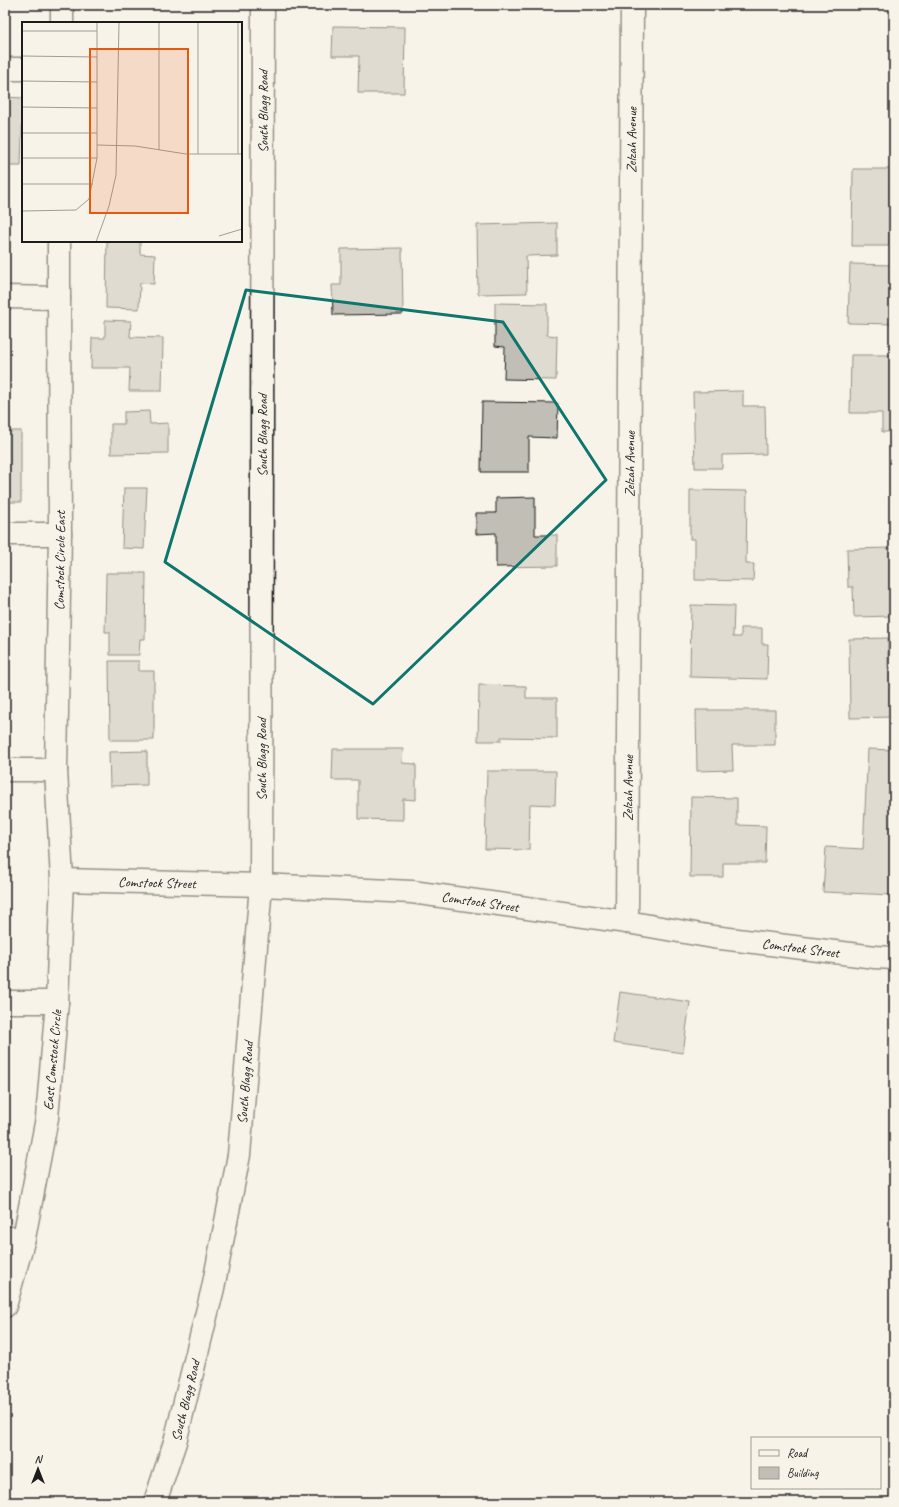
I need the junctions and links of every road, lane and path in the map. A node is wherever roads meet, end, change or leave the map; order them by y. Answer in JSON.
{"nodes":[{"id":1,"x":62,"y":5,"type":"edge"},
{"id":2,"x":263,"y":5,"type":"edge"},
{"id":3,"x":632,"y":5,"type":"edge"},
{"id":4,"x":62,"y":22,"type":"edge"},
{"id":5,"x":5,"y":68,"type":"edge"},
{"id":6,"x":22,"y":69,"type":"edge"},
{"id":7,"x":60,"y":242,"type":"edge"},
{"id":8,"x":5,"y":298,"type":"edge"},
{"id":9,"x":59,"y":298,"type":"junction"},
{"id":10,"x":5,"y":534,"type":"edge"},
{"id":11,"x":60,"y":534,"type":"junction"},
{"id":12,"x":5,"y":770,"type":"edge"},
{"id":13,"x":56,"y":770,"type":"junction"},
{"id":14,"x":62,"y":880,"type":"junction"},
{"id":15,"x":261,"y":885,"type":"junction"},
{"id":16,"x":627,"y":922,"type":"junction"},
{"id":17,"x":894,"y":958,"type":"edge"},
{"id":18,"x":5,"y":1002,"type":"edge"},
{"id":19,"x":57,"y":1002,"type":"junction"},
{"id":20,"x":14,"y":1238,"type":"edge"},
{"id":21,"x":5,"y":1306,"type":"edge"},
{"id":22,"x":155,"y":1502,"type":"edge"}],
"edges":[{"from":1,"to":4,"type":"street"},
{"from":2,"to":15,"type":"street","name":"South Blagg Road"},
{"from":3,"to":16,"type":"street","name":"Zelzah Avenue"},
{"from":5,"to":6,"type":"street"},
{"from":7,"to":9,"type":"street","name":"Comstock Circle East"},
{"from":8,"to":9,"type":"street"},
{"from":9,"to":11,"type":"street","name":"Comstock Circle East"},
{"from":10,"to":11,"type":"street"},
{"from":11,"to":13,"type":"street","name":"Comstock Circle East"},
{"from":12,"to":13,"type":"street"},
{"from":13,"to":14,"type":"street","name":"Comstock Circle East"},
{"from":14,"to":15,"type":"street","name":"Comstock Street"},
{"from":14,"to":19,"type":"street","name":"East Comstock Circle"},
{"from":15,"to":16,"type":"street","name":"Comstock Street"},
{"from":15,"to":22,"type":"street","name":"South Blagg Road"},
{"from":16,"to":17,"type":"street","name":"Comstock Street"},
{"from":18,"to":19,"type":"street"},
{"from":19,"to":20,"type":"street","name":"East Comstock Circle"},
{"from":20,"to":21,"type":"street","name":"East Comstock Circle"}]}
